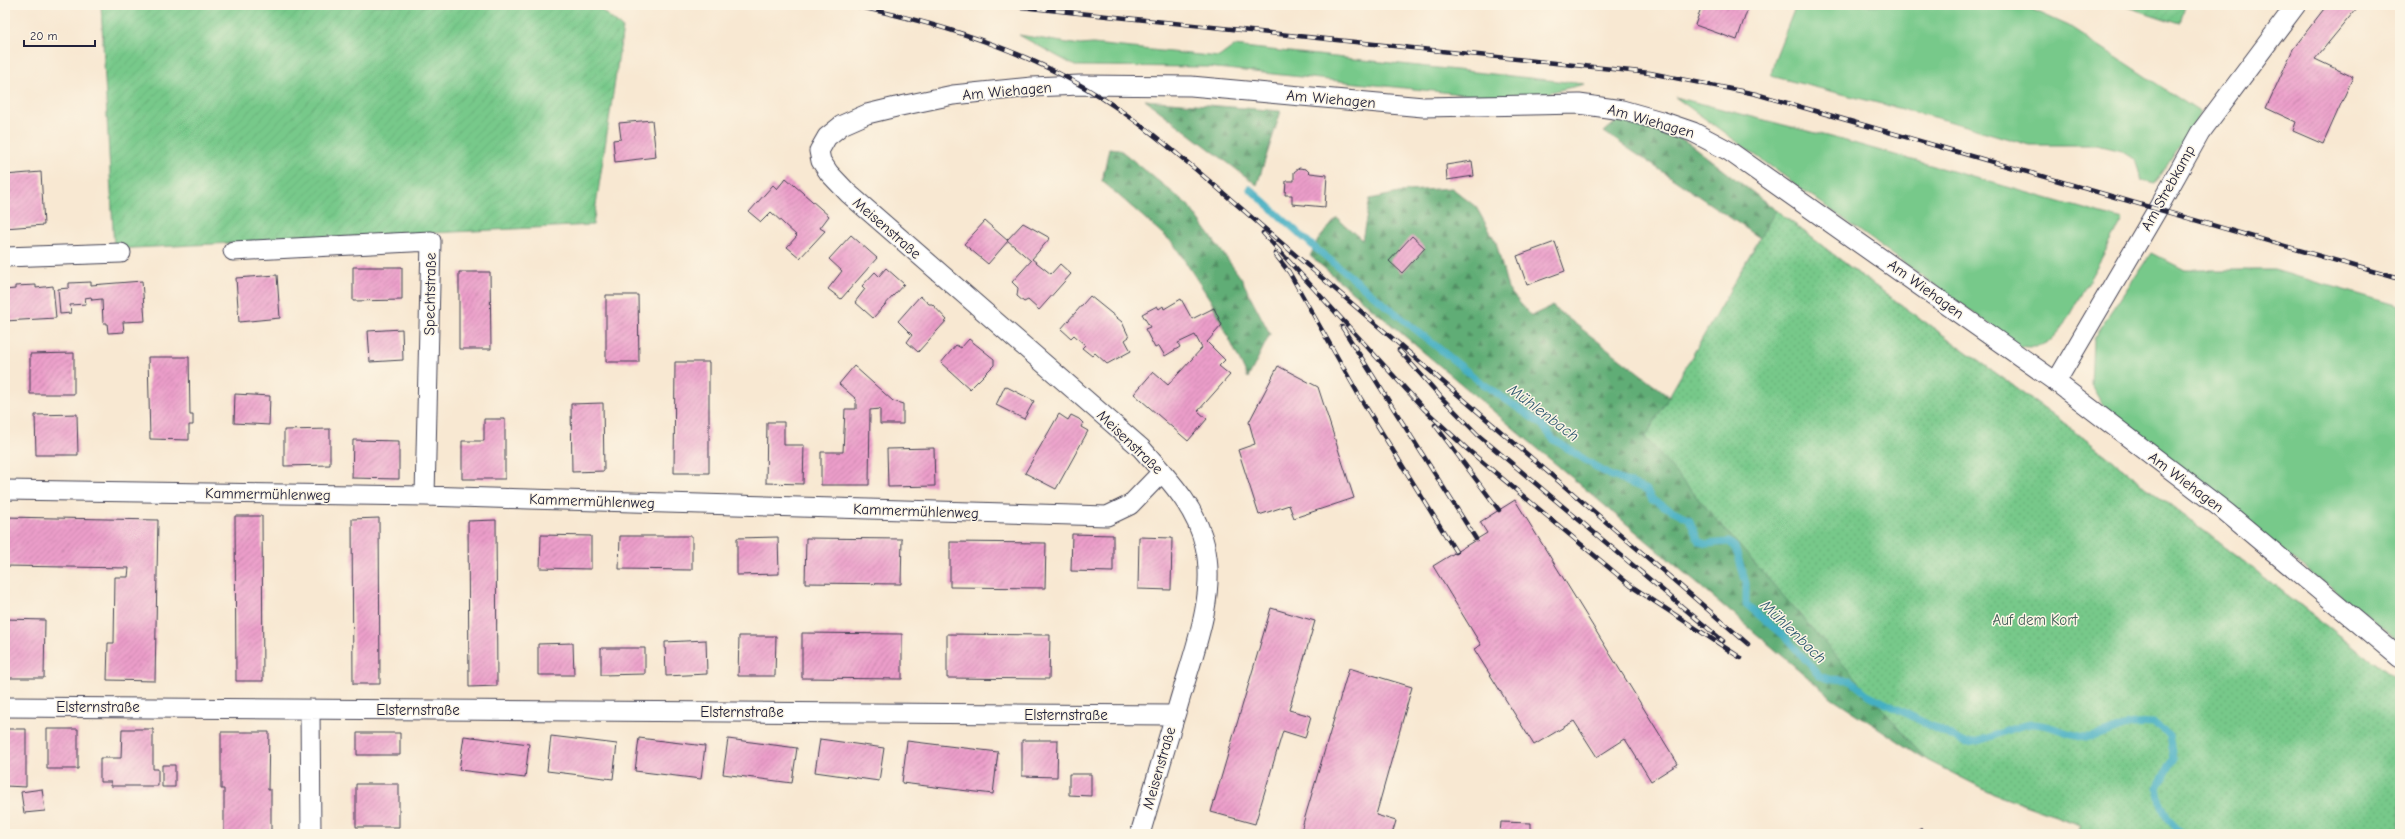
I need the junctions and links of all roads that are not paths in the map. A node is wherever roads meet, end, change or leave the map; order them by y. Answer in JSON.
{"nodes":[{"id":1,"x":2296,"y":5,"type":"edge"},
{"id":2,"x":819,"y":151,"type":"joint"},
{"id":3,"x":233,"y":251,"type":"dead end"},
{"id":4,"x":121,"y":253,"type":"dead end"},
{"id":5,"x":5,"y":257,"type":"edge"},
{"id":6,"x":2056,"y":382,"type":"junction"},
{"id":7,"x":1162,"y":472,"type":"junction"},
{"id":8,"x":5,"y":490,"type":"edge"},
{"id":9,"x":425,"y":496,"type":"junction"},
{"id":10,"x":2400,"y":658,"type":"edge"},
{"id":11,"x":5,"y":707,"type":"edge"},
{"id":12,"x":310,"y":709,"type":"junction"},
{"id":13,"x":1175,"y":715,"type":"junction"},
{"id":14,"x":311,"y":834,"type":"edge"},
{"id":15,"x":1140,"y":834,"type":"edge"}],
"edges":[{"from":1,"to":6,"type":"street","name":"Am Strebkamp"},
{"from":2,"to":6,"type":"street","name":"Am Wiehagen"},
{"from":2,"to":7,"type":"street","name":"Meisenstraße"},
{"from":3,"to":9,"type":"street","name":"Spechtstraße"},
{"from":4,"to":5,"type":"street"},
{"from":6,"to":10,"type":"street","name":"Am Wiehagen"},
{"from":7,"to":9,"type":"street","name":"Kammermühlenweg"},
{"from":7,"to":13,"type":"street","name":"Meisenstraße"},
{"from":8,"to":9,"type":"street","name":"Kammermühlenweg"},
{"from":11,"to":12,"type":"street","name":"Elsternstraße"},
{"from":12,"to":13,"type":"street","name":"Elsternstraße"},
{"from":12,"to":14,"type":"street"},
{"from":13,"to":15,"type":"street","name":"Meisenstraße"}]}
